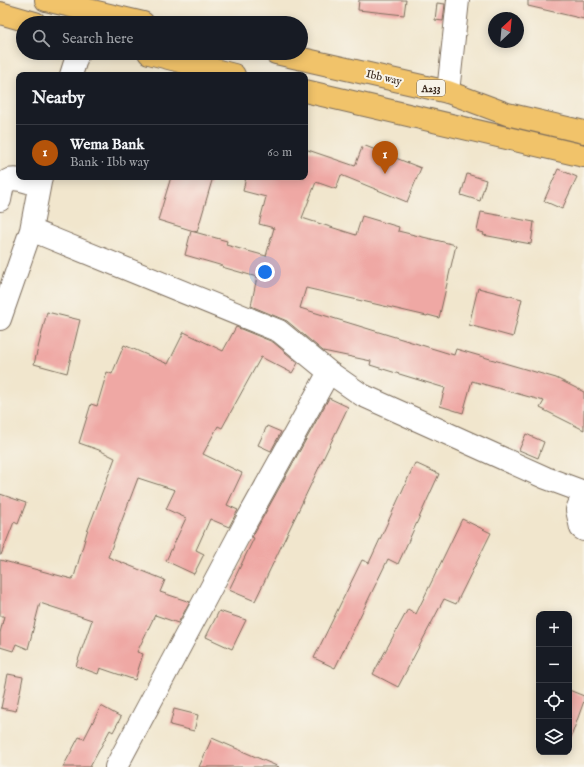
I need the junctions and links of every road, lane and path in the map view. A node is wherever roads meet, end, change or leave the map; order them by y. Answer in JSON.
{"nodes":[{"id":1,"x":46,"y":0,"type":"edge"},
{"id":2,"x":458,"y":0,"type":"edge"},
{"id":3,"x":0,"y":13,"type":"edge"},
{"id":4,"x":113,"y":16,"type":"edge"},
{"id":5,"x":16,"y":18,"type":"edge"},
{"id":6,"x":76,"y":60,"type":"edge"},
{"id":7,"x":176,"y":60,"type":"edge"},
{"id":8,"x":307,"y":60,"type":"edge"},
{"id":9,"x":72,"y":72,"type":"edge"},
{"id":10,"x":222,"y":72,"type":"edge"},
{"id":11,"x":308,"y":92,"type":"edge"},
{"id":12,"x":448,"y":92,"type":"junction"},
{"id":13,"x":584,"y":132,"type":"edge"},
{"id":14,"x":584,"y":156,"type":"edge"},
{"id":15,"x":40,"y":181,"type":"edge"},
{"id":16,"x":0,"y":200,"type":"edge"},
{"id":17,"x":32,"y":230,"type":"junction"},
{"id":18,"x":0,"y":319,"type":"edge"},
{"id":19,"x":329,"y":372,"type":"junction"},
{"id":20,"x":584,"y":492,"type":"edge"},
{"id":21,"x":584,"y":530,"type":"edge"},
{"id":22,"x":116,"y":767,"type":"edge"}],
"edges":[{"from":1,"to":4,"type":"highway"},
{"from":2,"to":12,"type":"street"},
{"from":3,"to":5,"type":"highway"},
{"from":6,"to":9,"type":"street"},
{"from":7,"to":10,"type":"highway"},
{"from":8,"to":12,"type":"highway","name":"Ibb way","number":"A233"},
{"from":11,"to":14,"type":"highway"},
{"from":12,"to":13,"type":"highway","name":"Ibb way","number":"A233"},
{"from":15,"to":16,"type":"street"},
{"from":15,"to":17,"type":"street"},
{"from":17,"to":18,"type":"street"},
{"from":17,"to":19,"type":"street"},
{"from":19,"to":20,"type":"street"},
{"from":19,"to":22,"type":"street"},
{"from":20,"to":21,"type":"street"}]}
